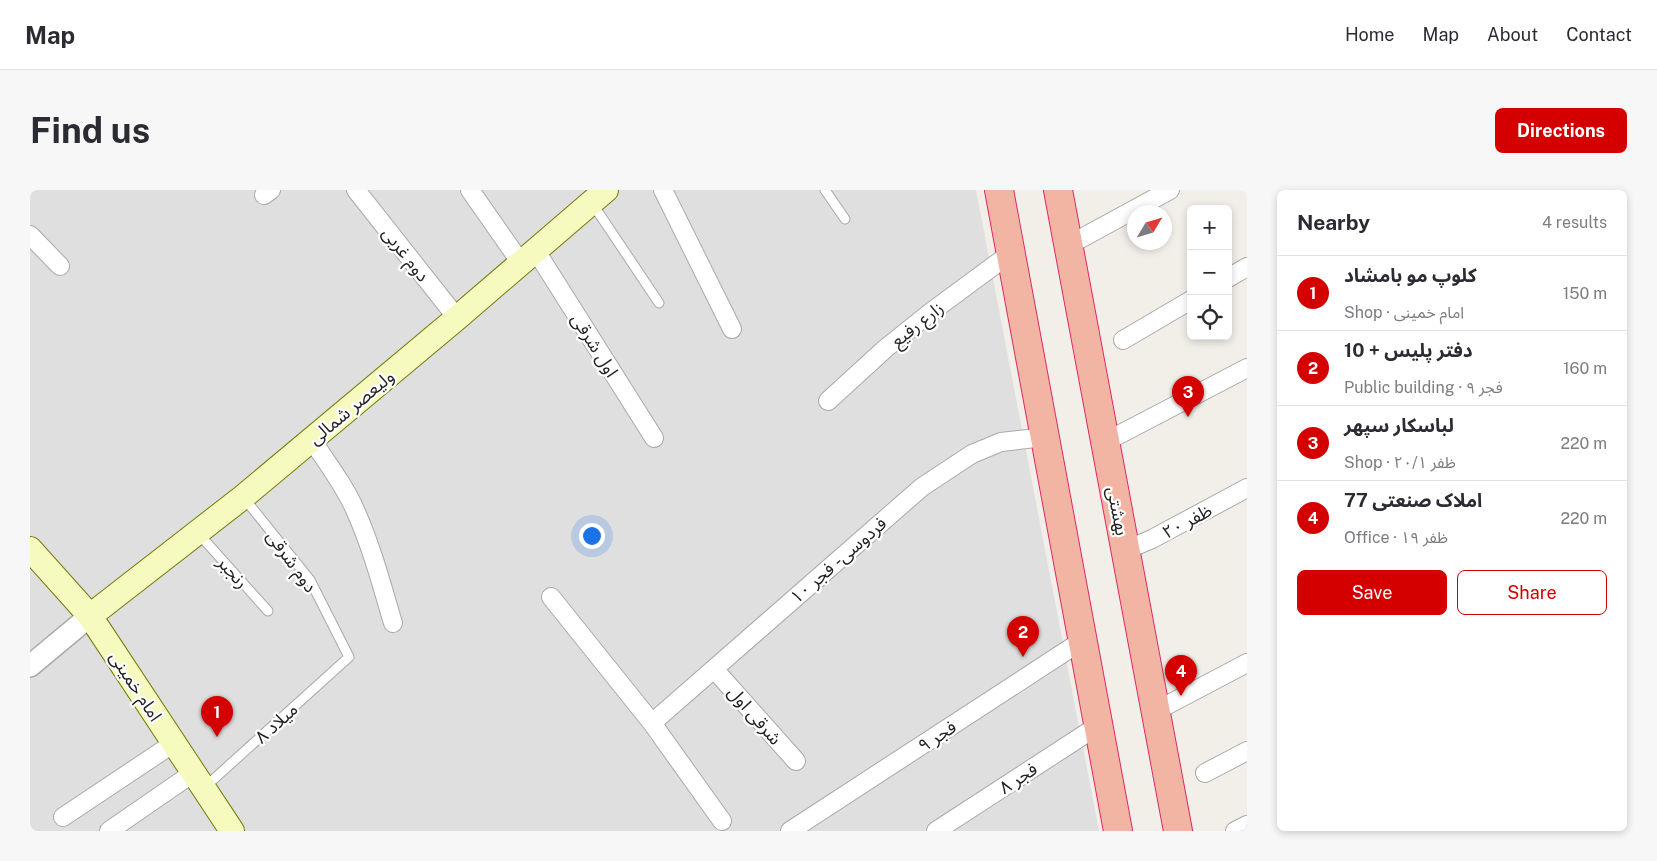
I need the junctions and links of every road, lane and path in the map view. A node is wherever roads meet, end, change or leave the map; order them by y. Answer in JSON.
{"nodes":[{"id":1,"x":356,"y":190,"type":"edge"},
{"id":2,"x":470,"y":190,"type":"edge"},
{"id":3,"x":663,"y":190,"type":"edge"},
{"id":4,"x":825,"y":190,"type":"edge"},
{"id":5,"x":999,"y":190,"type":"edge"},
{"id":6,"x":1058,"y":190,"type":"edge"},
{"id":7,"x":1170,"y":190,"type":"edge"},
{"id":8,"x":599,"y":196,"type":"edge"},
{"id":9,"x":845,"y":219,"type":"dead end"},
{"id":10,"x":30,"y":235,"type":"edge"},
{"id":11,"x":1069,"y":245,"type":"junction"},
{"id":12,"x":1011,"y":253,"type":"junction"},
{"id":13,"x":528,"y":257,"type":"junction"},
{"id":14,"x":60,"y":266,"type":"dead end"},
{"id":15,"x":1247,"y":267,"type":"edge"},
{"id":16,"x":1232,"y":276,"type":"edge"},
{"id":17,"x":1187,"y":302,"type":"edge"},
{"id":18,"x":659,"y":303,"type":"dead end"},
{"id":19,"x":457,"y":318,"type":"junction"},
{"id":20,"x":732,"y":329,"type":"dead end"},
{"id":21,"x":1123,"y":340,"type":"dead end"},
{"id":22,"x":1247,"y":368,"type":"edge"},
{"id":23,"x":828,"y":401,"type":"dead end"},
{"id":24,"x":1045,"y":437,"type":"junction"},
{"id":25,"x":654,"y":438,"type":"dead end"},
{"id":26,"x":312,"y":440,"type":"junction"},
{"id":27,"x":1105,"y":442,"type":"junction"},
{"id":28,"x":1247,"y":488,"type":"edge"},
{"id":29,"x":243,"y":497,"type":"junction"},
{"id":30,"x":198,"y":533,"type":"junction"},
{"id":31,"x":30,"y":548,"type":"edge"},
{"id":32,"x":1126,"y":550,"type":"junction"},
{"id":33,"x":551,"y":597,"type":"dead end"},
{"id":34,"x":268,"y":611,"type":"dead end"},
{"id":35,"x":90,"y":616,"type":"junction"},
{"id":36,"x":392,"y":623,"type":"dead end"},
{"id":37,"x":1083,"y":640,"type":"junction"},
{"id":38,"x":349,"y":657,"type":"joint"},
{"id":39,"x":1247,"y":663,"type":"edge"},
{"id":40,"x":30,"y":666,"type":"edge"},
{"id":41,"x":714,"y":669,"type":"junction"},
{"id":42,"x":1156,"y":711,"type":"junction"},
{"id":43,"x":652,"y":723,"type":"junction"},
{"id":44,"x":1099,"y":725,"type":"junction"},
{"id":45,"x":174,"y":743,"type":"junction"},
{"id":46,"x":1247,"y":751,"type":"edge"},
{"id":47,"x":796,"y":761,"type":"dead end"},
{"id":48,"x":1204,"y":772,"type":"dead end"},
{"id":49,"x":198,"y":781,"type":"junction"},
{"id":50,"x":63,"y":817,"type":"dead end"},
{"id":51,"x":722,"y":822,"type":"dead end"},
{"id":52,"x":1247,"y":825,"type":"edge"},
{"id":53,"x":109,"y":831,"type":"edge"},
{"id":54,"x":232,"y":831,"type":"edge"},
{"id":55,"x":790,"y":831,"type":"edge"},
{"id":56,"x":936,"y":831,"type":"edge"},
{"id":57,"x":1118,"y":831,"type":"edge"},
{"id":58,"x":1178,"y":831,"type":"edge"},
{"id":59,"x":1235,"y":831,"type":"edge"}],
"edges":[{"from":1,"to":19,"type":"street","name":"دوم غربی"},
{"from":2,"to":13,"type":"street","name":"اول شرقی"},
{"from":3,"to":20,"type":"street"},
{"from":4,"to":9,"type":"lane"},
{"from":5,"to":12,"type":"highway"},
{"from":6,"to":11,"type":"highway","name":"بهشتی"},
{"from":7,"to":11,"type":"street"},
{"from":8,"to":13,"type":"main road","name":"ولیعصر شمالی"},
{"from":8,"to":18,"type":"lane"},
{"from":10,"to":14,"type":"street"},
{"from":11,"to":27,"type":"highway","name":"بهشتی"},
{"from":12,"to":23,"type":"street","name":"زارع رفیع"},
{"from":12,"to":24,"type":"highway"},
{"from":13,"to":19,"type":"main road","name":"ولیعصر شمالی"},
{"from":13,"to":25,"type":"street","name":"اول شرقی"},
{"from":15,"to":16,"type":"street"},
{"from":17,"to":21,"type":"street"},
{"from":19,"to":26,"type":"main road","name":"ولیعصر شمالی"},
{"from":22,"to":27,"type":"street"},
{"from":24,"to":37,"type":"highway"},
{"from":24,"to":41,"type":"street","name":"فردوسی - فجر ۱۰"},
{"from":26,"to":29,"type":"main road","name":"ولیعصر شمالی"},
{"from":26,"to":36,"type":"street"},
{"from":27,"to":32,"type":"highway","name":"بهشتی"},
{"from":28,"to":32,"type":"street","name":"ظفر ۲۰"},
{"from":29,"to":30,"type":"main road","name":"ولیعصر شمالی"},
{"from":29,"to":38,"type":"lane","name":"دوم شرقی"},
{"from":30,"to":34,"type":"lane","name":"رنجبر"},
{"from":30,"to":35,"type":"main road","name":"ولیعصر شمالی"},
{"from":31,"to":35,"type":"main road","name":"امام خمینی"},
{"from":32,"to":42,"type":"highway","name":"بهشتی"},
{"from":33,"to":43,"type":"street"},
{"from":35,"to":40,"type":"street"},
{"from":35,"to":45,"type":"main road","name":"امام خمینی"},
{"from":37,"to":44,"type":"highway"},
{"from":37,"to":55,"type":"street","name":"فجر ۹"},
{"from":38,"to":49,"type":"lane","name":"میلاد ۸"},
{"from":39,"to":42,"type":"street"},
{"from":41,"to":43,"type":"street","name":"فردوسی - فجر ۱۰"},
{"from":41,"to":47,"type":"street","name":"شرقی اول"},
{"from":42,"to":58,"type":"highway","name":"بهشتی"},
{"from":43,"to":51,"type":"street"},
{"from":44,"to":56,"type":"street","name":"فجر ۸"},
{"from":44,"to":57,"type":"highway"},
{"from":45,"to":49,"type":"main road","name":"امام خمینی"},
{"from":45,"to":50,"type":"street"},
{"from":46,"to":48,"type":"street"},
{"from":49,"to":53,"type":"street"},
{"from":49,"to":54,"type":"main road","name":"امام خمینی"},
{"from":52,"to":59,"type":"street"}]}
